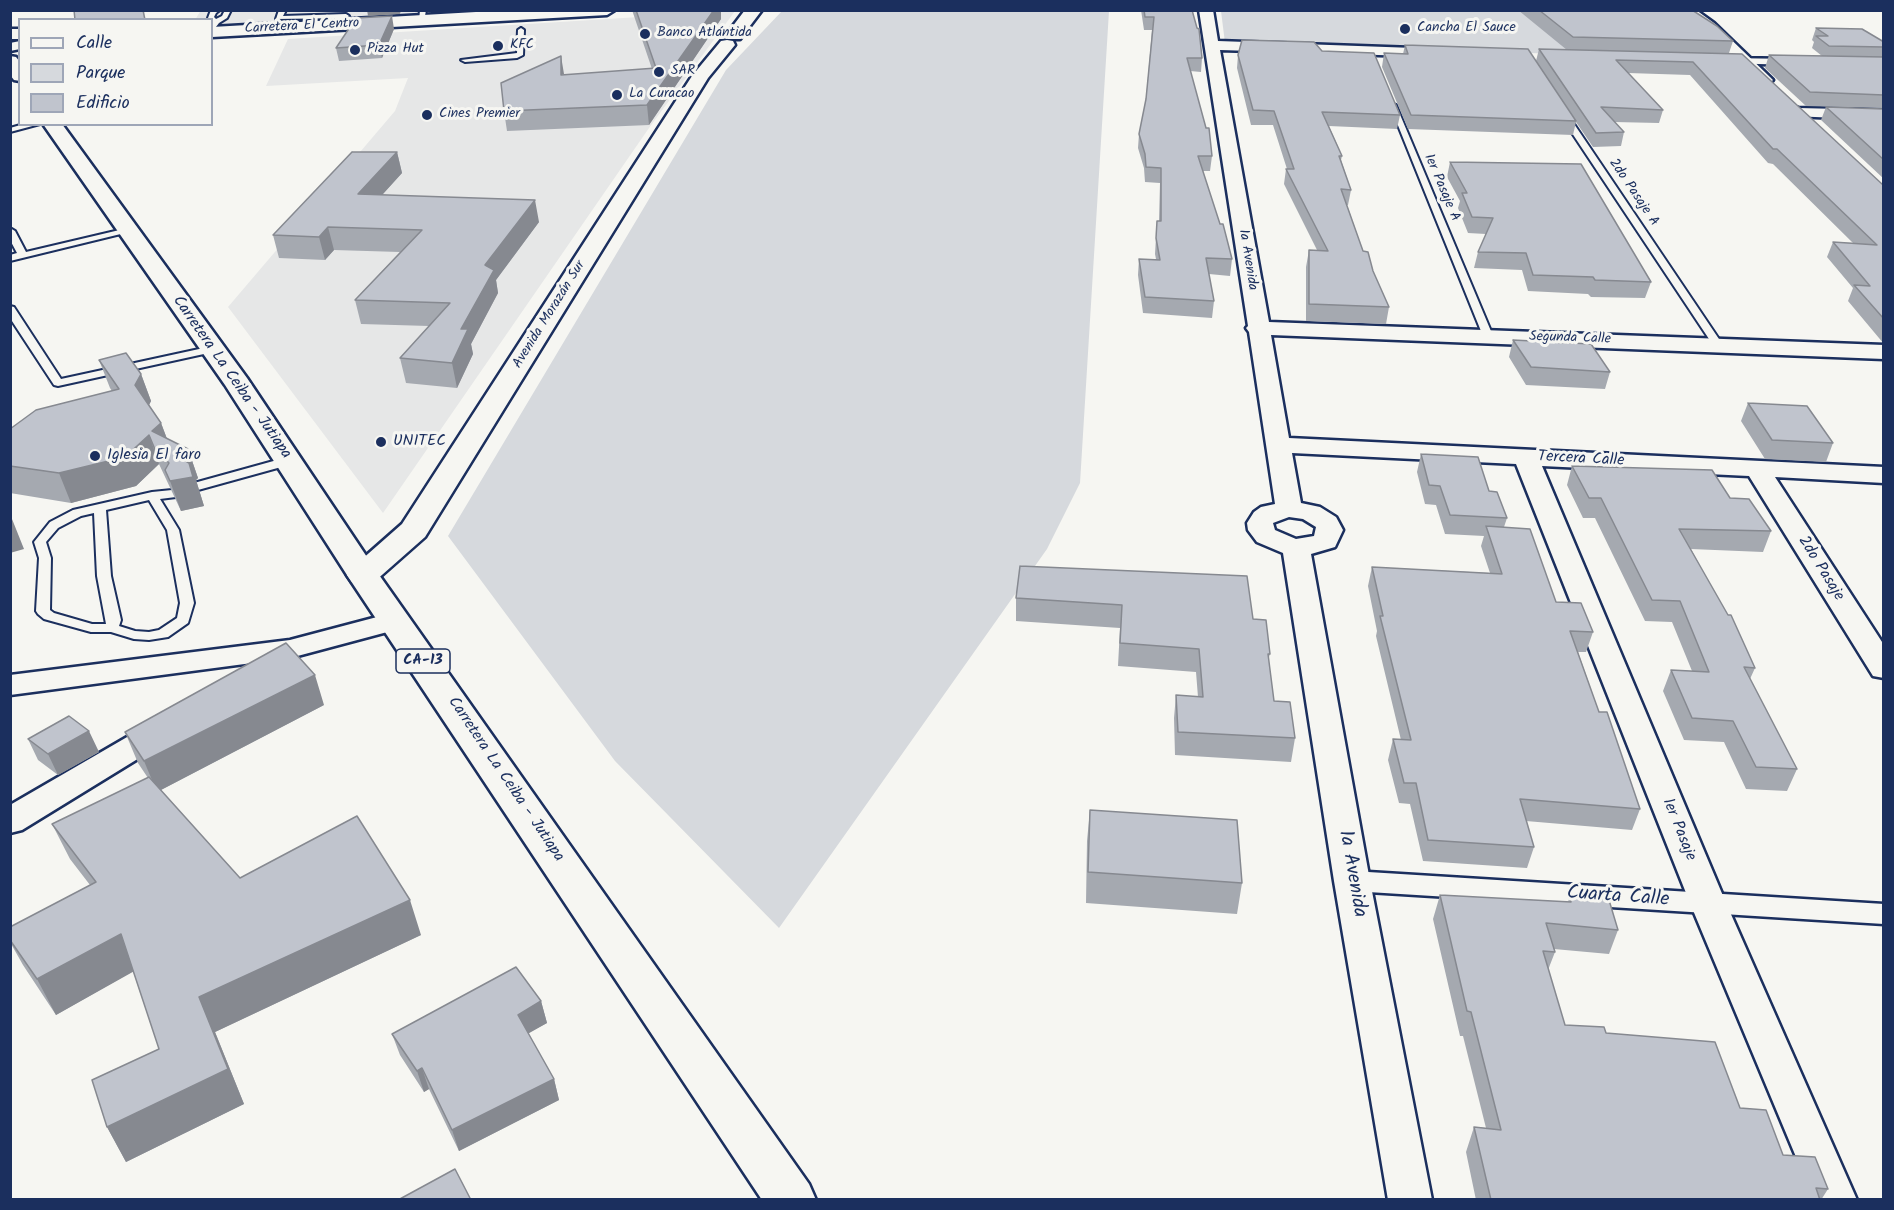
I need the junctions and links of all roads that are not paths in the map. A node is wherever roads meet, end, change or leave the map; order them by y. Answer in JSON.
{"nodes":[{"id":1,"x":228,"y":10,"type":"edge"},
{"id":2,"x":283,"y":10,"type":"edge"},
{"id":3,"x":608,"y":10,"type":"edge"},
{"id":4,"x":754,"y":10,"type":"edge"},
{"id":5,"x":1206,"y":10,"type":"edge"},
{"id":6,"x":1686,"y":10,"type":"edge"},
{"id":7,"x":324,"y":14,"type":"edge"},
{"id":8,"x":423,"y":16,"type":"edge"},
{"id":9,"x":522,"y":16,"type":"edge"},
{"id":10,"x":346,"y":17,"type":"edge"},
{"id":11,"x":213,"y":28,"type":"edge"},
{"id":12,"x":1213,"y":45,"type":"junction"},
{"id":13,"x":1453,"y":54,"type":"edge"},
{"id":14,"x":465,"y":60,"type":"dead end"},
{"id":15,"x":1711,"y":60,"type":"edge"},
{"id":16,"x":1746,"y":61,"type":"junction"},
{"id":17,"x":1803,"y":63,"type":"edge"},
{"id":18,"x":1774,"y":89,"type":"edge"},
{"id":19,"x":1388,"y":95,"type":"edge"},
{"id":20,"x":1558,"y":106,"type":"edge"},
{"id":21,"x":1884,"y":116,"type":"edge"},
{"id":22,"x":27,"y":126,"type":"edge"},
{"id":23,"x":53,"y":126,"type":"edge"},
{"id":24,"x":1814,"y":127,"type":"edge"},
{"id":25,"x":10,"y":130,"type":"edge"},
{"id":26,"x":10,"y":231,"type":"edge"},
{"id":27,"x":128,"y":231,"type":"junction"},
{"id":28,"x":23,"y":255,"type":"junction"},
{"id":29,"x":10,"y":258,"type":"edge"},
{"id":30,"x":10,"y":309,"type":"edge"},
{"id":31,"x":1257,"y":328,"type":"junction"},
{"id":32,"x":1488,"y":336,"type":"junction"},
{"id":33,"x":1718,"y":345,"type":"junction"},
{"id":34,"x":213,"y":349,"type":"junction"},
{"id":35,"x":1884,"y":352,"type":"edge"},
{"id":36,"x":1278,"y":445,"type":"junction"},
{"id":37,"x":1526,"y":458,"type":"junction"},
{"id":38,"x":288,"y":460,"type":"junction"},
{"id":39,"x":1757,"y":469,"type":"junction"},
{"id":40,"x":1884,"y":475,"type":"edge"},
{"id":41,"x":198,"y":486,"type":"dead end"},
{"id":42,"x":172,"y":494,"type":"edge"},
{"id":43,"x":152,"y":496,"type":"junction"},
{"id":44,"x":100,"y":507,"type":"junction"},
{"id":45,"x":1289,"y":509,"type":"junction"},
{"id":46,"x":1296,"y":547,"type":"junction"},
{"id":47,"x":363,"y":575,"type":"junction"},
{"id":48,"x":396,"y":621,"type":"junction"},
{"id":49,"x":112,"y":628,"type":"junction"},
{"id":50,"x":290,"y":649,"type":"junction"},
{"id":51,"x":1884,"y":669,"type":"edge"},
{"id":52,"x":10,"y":685,"type":"edge"},
{"id":53,"x":230,"y":687,"type":"edge"},
{"id":54,"x":190,"y":713,"type":"edge"},
{"id":55,"x":10,"y":821,"type":"edge"},
{"id":56,"x":1352,"y":881,"type":"junction"},
{"id":57,"x":1708,"y":903,"type":"junction"},
{"id":58,"x":1884,"y":914,"type":"edge"},
{"id":59,"x":791,"y":1200,"type":"edge"},
{"id":60,"x":1410,"y":1200,"type":"edge"},
{"id":61,"x":1836,"y":1200,"type":"edge"}],
"edges":[{"from":1,"to":11,"type":"lane"},
{"from":2,"to":7,"type":"lane"},
{"from":3,"to":9,"type":"main road","name":"Carretera El Centro"},
{"from":4,"to":47,"type":"main road","name":"Avenida Morazán Sur"},
{"from":5,"to":12,"type":"street","name":"1a Avenida"},
{"from":6,"to":16,"type":"street"},
{"from":7,"to":10,"type":"lane"},
{"from":8,"to":9,"type":"main road","name":"Carretera El Centro"},
{"from":8,"to":10,"type":"main road","name":"Carretera El Centro"},
{"from":9,"to":14,"type":"lane"},
{"from":10,"to":11,"type":"main road","name":"Carretera El Centro"},
{"from":12,"to":13,"type":"street"},
{"from":12,"to":31,"type":"street","name":"1a Avenida"},
{"from":15,"to":16,"type":"street"},
{"from":16,"to":17,"type":"street"},
{"from":16,"to":18,"type":"street"},
{"from":19,"to":32,"type":"lane","name":"1er Pasaje A"},
{"from":20,"to":33,"type":"lane","name":"2do Pasaje A"},
{"from":21,"to":24,"type":"street"},
{"from":22,"to":25,"type":"lane"},
{"from":23,"to":27,"type":"main road","name":"Carretera La Ceiba - Jutiapa","number":"CA-13"},
{"from":26,"to":28,"type":"lane"},
{"from":27,"to":28,"type":"lane"},
{"from":27,"to":34,"type":"main road","name":"Carretera La Ceiba - Jutiapa","number":"CA-13"},
{"from":28,"to":29,"type":"lane"},
{"from":30,"to":34,"type":"lane"},
{"from":31,"to":32,"type":"street","name":"Segunda Calle"},
{"from":31,"to":36,"type":"street","name":"1a Avenida"},
{"from":32,"to":33,"type":"street","name":"Segunda Calle"},
{"from":33,"to":35,"type":"street","name":"Segunda Calle"},
{"from":34,"to":38,"type":"main road","name":"Carretera La Ceiba - Jutiapa","number":"CA-13"},
{"from":36,"to":37,"type":"street","name":"Tercera Calle"},
{"from":36,"to":45,"type":"street","name":"1a Avenida"},
{"from":37,"to":39,"type":"street","name":"Tercera Calle"},
{"from":37,"to":57,"type":"street","name":"1er Pasaje"},
{"from":38,"to":41,"type":"lane"},
{"from":38,"to":47,"type":"main road","name":"Carretera La Ceiba - Jutiapa","number":"CA-13"},
{"from":39,"to":40,"type":"street","name":"Tercera Calle"},
{"from":39,"to":51,"type":"street","name":"2do Pasaje"},
{"from":42,"to":43,"type":"lane"},
{"from":43,"to":44,"type":"lane"},
{"from":43,"to":49,"type":"lane"},
{"from":44,"to":49,"type":"lane"},
{"from":44,"to":49,"type":"lane"},
{"from":45,"to":46,"type":"street"},
{"from":45,"to":46,"type":"street"},
{"from":46,"to":56,"type":"street","name":"1a Avenida"},
{"from":47,"to":48,"type":"main road","name":"Carretera La Ceiba - Jutiapa","number":"CA-13"},
{"from":48,"to":50,"type":"street"},
{"from":48,"to":59,"type":"main road","name":"Carretera La Ceiba - Jutiapa","number":"CA-13"},
{"from":50,"to":52,"type":"street"},
{"from":50,"to":53,"type":"street"},
{"from":54,"to":55,"type":"street"},
{"from":56,"to":57,"type":"street","name":"Cuarta Calle"},
{"from":56,"to":60,"type":"street","name":"1a Avenida"},
{"from":57,"to":58,"type":"street","name":"Cuarta Calle"},
{"from":57,"to":61,"type":"street","name":"1er Pasaje"}]}
